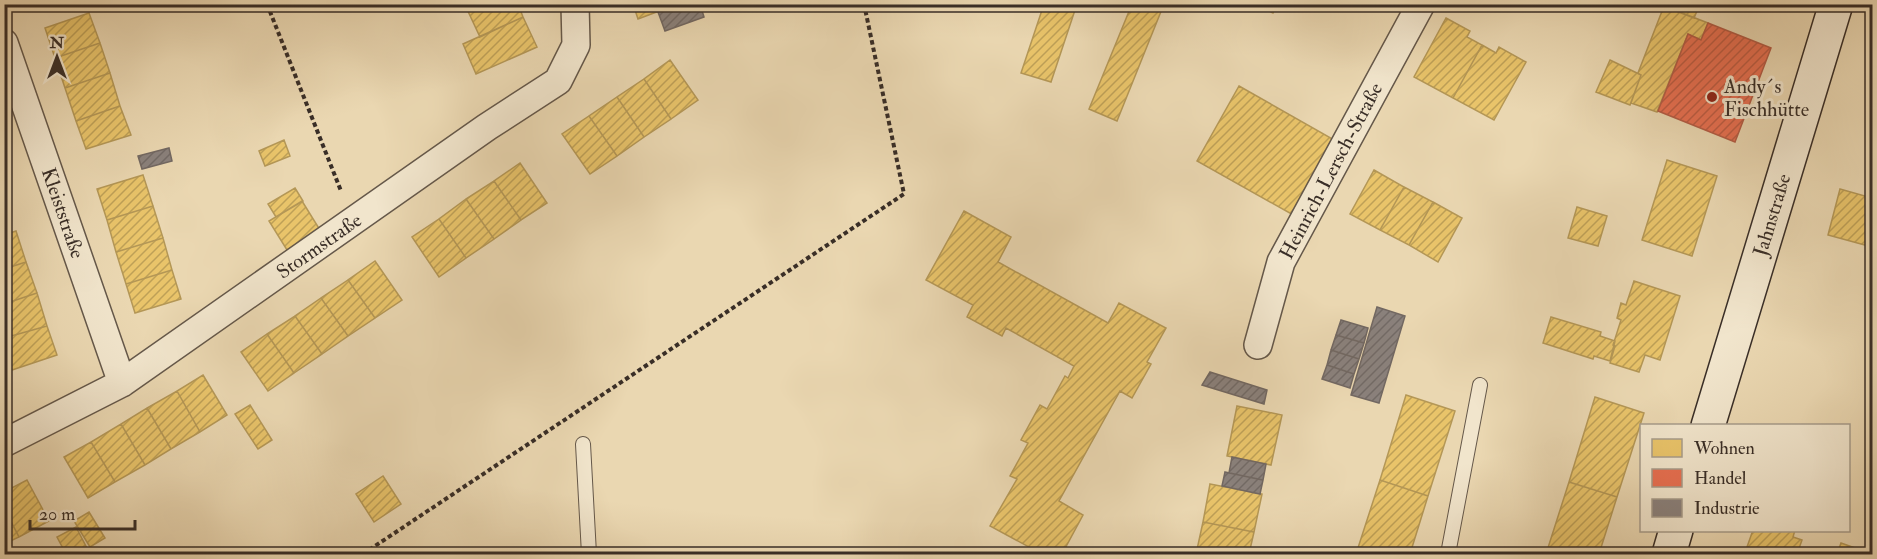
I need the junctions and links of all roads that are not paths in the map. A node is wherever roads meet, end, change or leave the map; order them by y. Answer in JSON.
{"nodes":[{"id":1,"x":575,"y":4,"type":"edge"},
{"id":2,"x":1421,"y":4,"type":"edge"},
{"id":3,"x":1836,"y":4,"type":"edge"},
{"id":4,"x":4,"y":43,"type":"edge"},
{"id":5,"x":1258,"y":345,"type":"dead end"},
{"id":6,"x":122,"y":383,"type":"junction"},
{"id":7,"x":1480,"y":385,"type":"dead end"},
{"id":8,"x":1709,"y":424,"type":"edge"},
{"id":9,"x":4,"y":443,"type":"edge"},
{"id":10,"x":583,"y":444,"type":"dead end"},
{"id":11,"x":1676,"y":532,"type":"edge"},
{"id":12,"x":589,"y":555,"type":"edge"},
{"id":13,"x":1448,"y":555,"type":"edge"},
{"id":14,"x":1669,"y":555,"type":"edge"}],
"edges":[{"from":1,"to":6,"type":"street","name":"Stormstraße"},
{"from":2,"to":5,"type":"street","name":"Heinrich-Lersch-Straße"},
{"from":3,"to":8,"type":"main road","name":"Jahnstraße"},
{"from":4,"to":6,"type":"street","name":"Kleiststraße"},
{"from":6,"to":9,"type":"street","name":"Stormstraße"},
{"from":7,"to":13,"type":"lane"},
{"from":10,"to":12,"type":"lane"},
{"from":11,"to":14,"type":"main road"}]}
